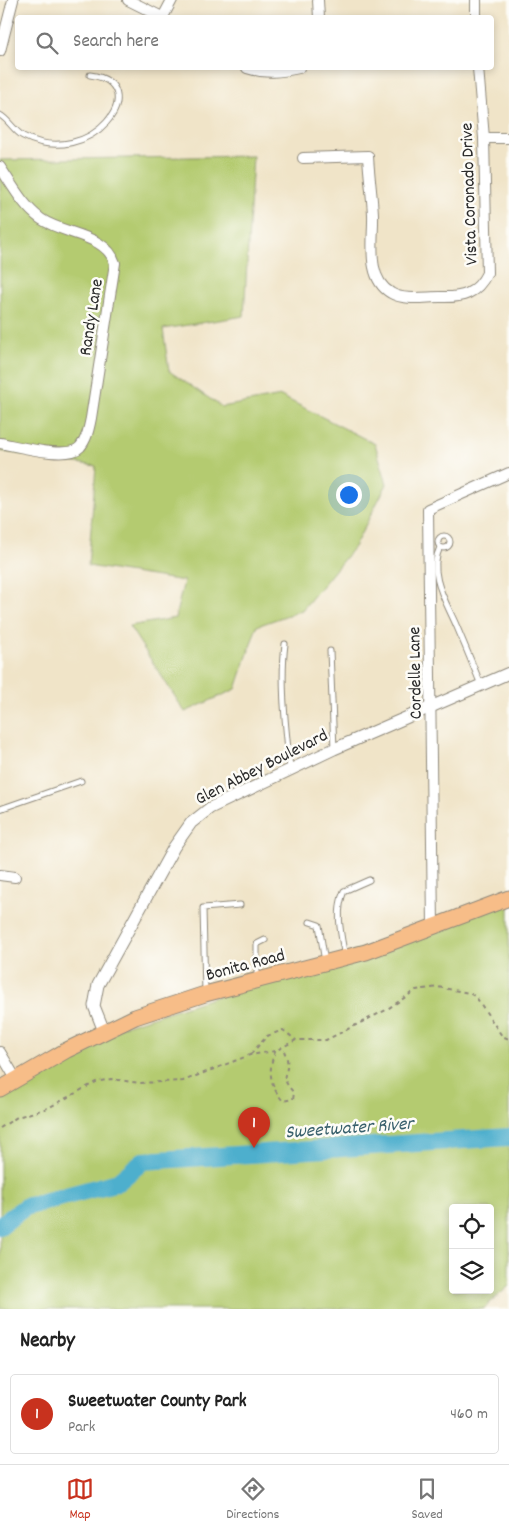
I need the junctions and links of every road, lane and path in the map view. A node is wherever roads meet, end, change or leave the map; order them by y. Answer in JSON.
{"nodes":[{"id":1,"x":13,"y":0,"type":"edge"},
{"id":2,"x":128,"y":0,"type":"edge"},
{"id":3,"x":172,"y":0,"type":"edge"},
{"id":4,"x":318,"y":0,"type":"edge"},
{"id":5,"x":476,"y":0,"type":"edge"},
{"id":6,"x":159,"y":15,"type":"edge"},
{"id":7,"x":164,"y":15,"type":"edge"},
{"id":8,"x":319,"y":15,"type":"edge"},
{"id":9,"x":476,"y":15,"type":"edge"},
{"id":10,"x":0,"y":51,"type":"edge"},
{"id":11,"x":253,"y":70,"type":"edge"},
{"id":12,"x":290,"y":70,"type":"edge"},
{"id":13,"x":478,"y":70,"type":"edge"},
{"id":14,"x":90,"y":74,"type":"dead end"},
{"id":15,"x":0,"y":115,"type":"edge"},
{"id":16,"x":484,"y":138,"type":"junction"},
{"id":17,"x":509,"y":138,"type":"edge"},
{"id":18,"x":303,"y":158,"type":"dead end"},
{"id":19,"x":0,"y":167,"type":"edge"},
{"id":20,"x":0,"y":443,"type":"edge"},
{"id":21,"x":509,"y":472,"type":"edge"},
{"id":22,"x":440,"y":547,"type":"dead end"},
{"id":23,"x":286,"y":644,"type":"dead end"},
{"id":24,"x":330,"y":651,"type":"dead end"},
{"id":25,"x":509,"y":673,"type":"edge"},
{"id":26,"x":481,"y":685,"type":"junction"},
{"id":27,"x":431,"y":706,"type":"junction"},
{"id":28,"x":334,"y":749,"type":"junction"},
{"id":29,"x":290,"y":770,"type":"junction"},
{"id":30,"x":81,"y":781,"type":"dead end"},
{"id":31,"x":0,"y":810,"type":"edge"},
{"id":32,"x":0,"y":876,"type":"edge"},
{"id":33,"x":15,"y":877,"type":"dead end"},
{"id":34,"x":369,"y":880,"type":"dead end"},
{"id":35,"x":509,"y":898,"type":"edge"},
{"id":36,"x":240,"y":905,"type":"dead end"},
{"id":37,"x":310,"y":922,"type":"dead end"},
{"id":38,"x":433,"y":927,"type":"junction"},
{"id":39,"x":265,"y":940,"type":"dead end"},
{"id":40,"x":345,"y":957,"type":"junction"},
{"id":41,"x":325,"y":962,"type":"junction"},
{"id":42,"x":257,"y":980,"type":"junction"},
{"id":43,"x":205,"y":994,"type":"junction"},
{"id":44,"x":104,"y":1031,"type":"junction"},
{"id":45,"x":296,"y":1040,"type":"junction"},
{"id":46,"x":509,"y":1040,"type":"edge"},
{"id":47,"x":283,"y":1047,"type":"junction"},
{"id":48,"x":275,"y":1051,"type":"junction"},
{"id":49,"x":0,"y":1052,"type":"edge"},
{"id":50,"x":250,"y":1055,"type":"junction"},
{"id":51,"x":16,"y":1079,"type":"junction"},
{"id":52,"x":0,"y":1089,"type":"edge"},
{"id":53,"x":0,"y":1128,"type":"edge"}],
"edges":[{"from":1,"to":10,"type":"street"},
{"from":2,"to":6,"type":"street"},
{"from":3,"to":7,"type":"street"},
{"from":4,"to":8,"type":"street"},
{"from":5,"to":9,"type":"street"},
{"from":11,"to":12,"type":"street"},
{"from":13,"to":16,"type":"street","name":"Vista Coronado Drive"},
{"from":14,"to":15,"type":"lane"},
{"from":16,"to":17,"type":"street"},
{"from":16,"to":18,"type":"street","name":"Vista Coronado Drive"},
{"from":19,"to":20,"type":"street","name":"Randy Lane"},
{"from":21,"to":27,"type":"street","name":"Cordelle Lane"},
{"from":22,"to":26,"type":"lane"},
{"from":23,"to":29,"type":"lane"},
{"from":24,"to":28,"type":"lane"},
{"from":25,"to":26,"type":"street","name":"Glen Abbey Boulevard"},
{"from":26,"to":27,"type":"street","name":"Glen Abbey Boulevard"},
{"from":27,"to":28,"type":"street","name":"Glen Abbey Boulevard"},
{"from":27,"to":38,"type":"street","name":"Cordelle Lane"},
{"from":28,"to":29,"type":"street","name":"Glen Abbey Boulevard"},
{"from":29,"to":44,"type":"street","name":"Glen Abbey Boulevard"},
{"from":30,"to":31,"type":"lane"},
{"from":32,"to":33,"type":"street"},
{"from":34,"to":40,"type":"lane"},
{"from":35,"to":38,"type":"main road","name":"Bonita Road"},
{"from":36,"to":43,"type":"lane"},
{"from":37,"to":41,"type":"lane"},
{"from":38,"to":40,"type":"main road","name":"Bonita Road"},
{"from":39,"to":42,"type":"lane"},
{"from":40,"to":41,"type":"main road","name":"Bonita Road"},
{"from":41,"to":42,"type":"main road","name":"Bonita Road"},
{"from":42,"to":43,"type":"main road","name":"Bonita Road"},
{"from":43,"to":44,"type":"main road","name":"Bonita Road"},
{"from":44,"to":51,"type":"main road","name":"Bonita Road"},
{"from":45,"to":46,"type":"path"},
{"from":45,"to":47,"type":"path"},
{"from":45,"to":50,"type":"path"},
{"from":47,"to":48,"type":"path"},
{"from":47,"to":48,"type":"path"},
{"from":48,"to":50,"type":"path"},
{"from":49,"to":51,"type":"street"},
{"from":50,"to":53,"type":"path"},
{"from":51,"to":52,"type":"main road","name":"Bonita Road"}]}
